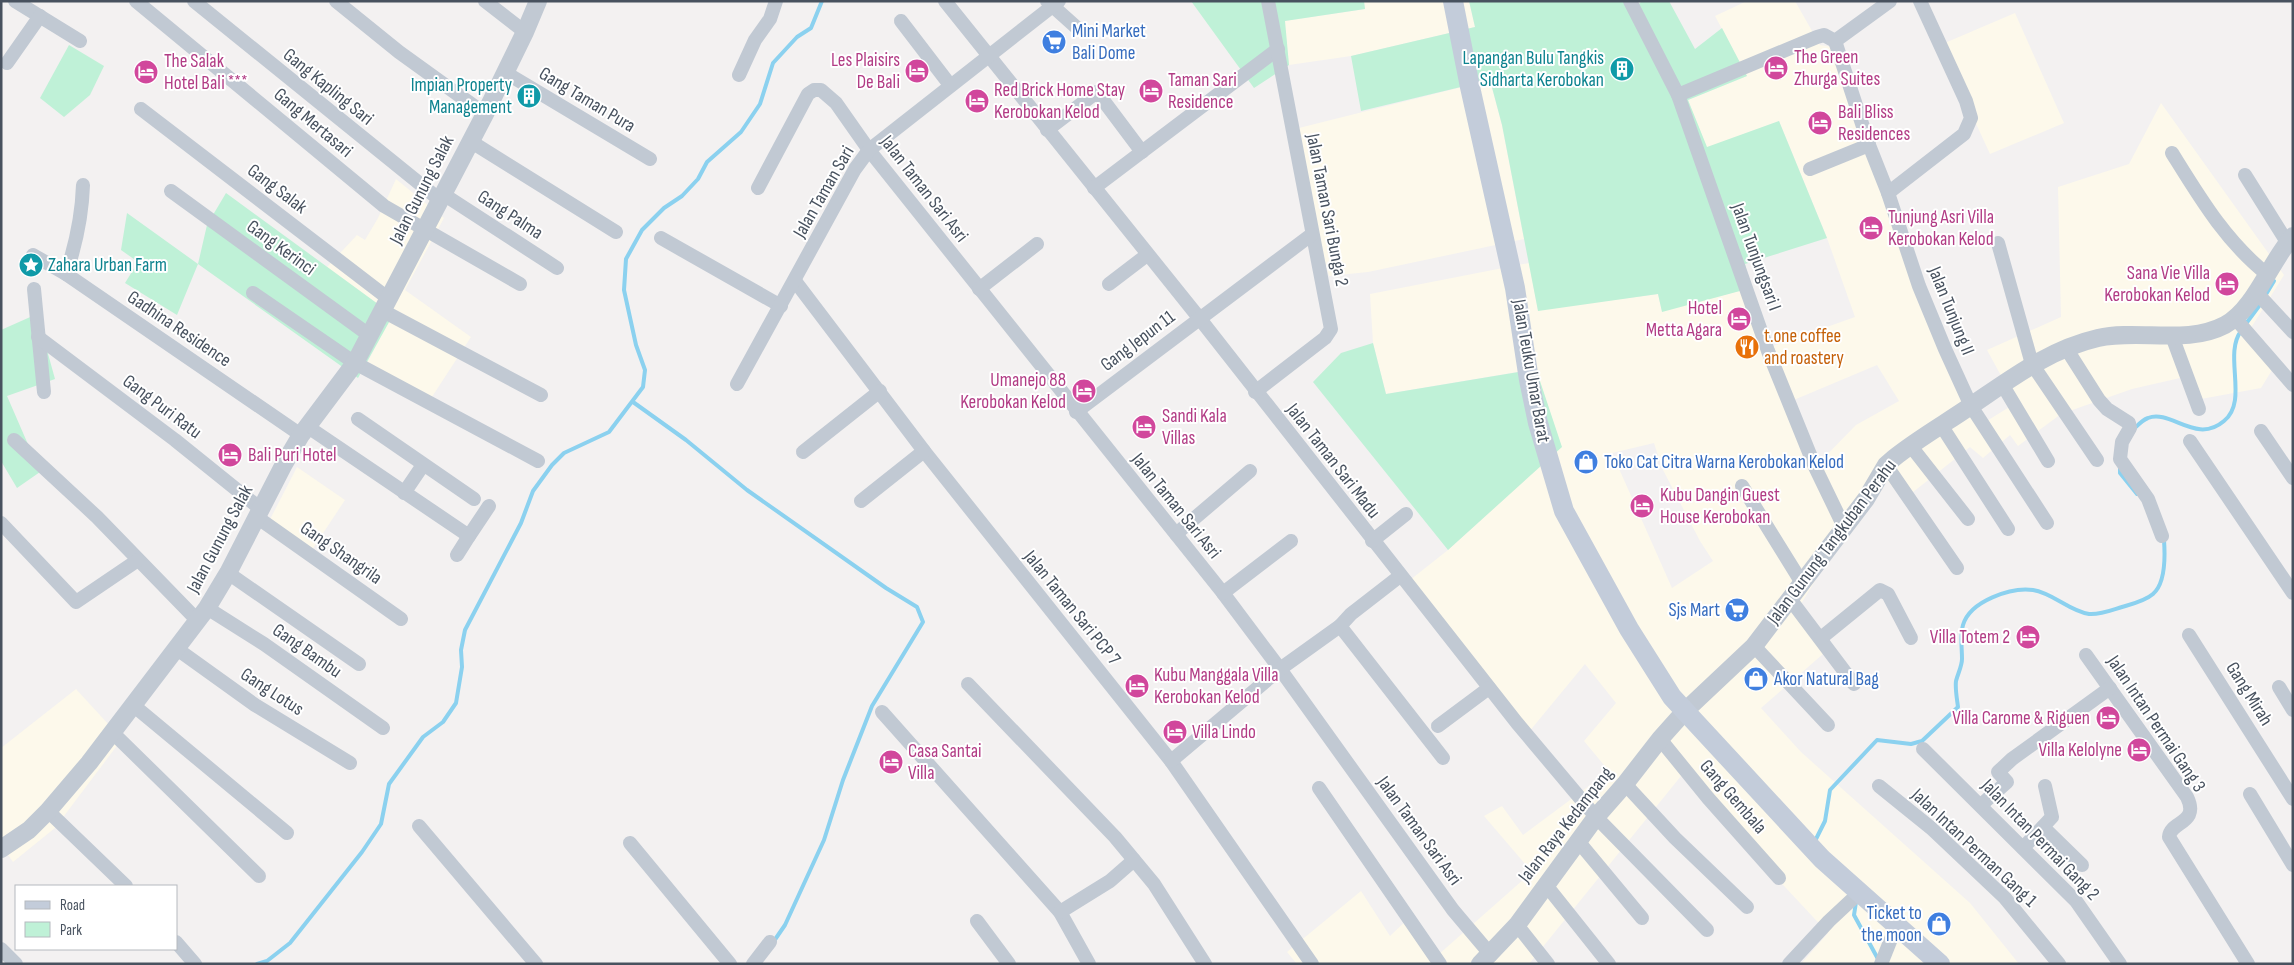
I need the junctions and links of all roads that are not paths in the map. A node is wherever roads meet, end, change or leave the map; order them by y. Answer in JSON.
{"nodes":[{"id":1,"x":15,"y":1,"type":"edge"},
{"id":2,"x":136,"y":1,"type":"edge"},
{"id":3,"x":194,"y":1,"type":"edge"},
{"id":4,"x":336,"y":1,"type":"edge"},
{"id":5,"x":485,"y":1,"type":"edge"},
{"id":6,"x":538,"y":1,"type":"edge"},
{"id":7,"x":776,"y":1,"type":"edge"},
{"id":8,"x":945,"y":1,"type":"edge"},
{"id":9,"x":1268,"y":1,"type":"edge"},
{"id":10,"x":1453,"y":1,"type":"edge"},
{"id":11,"x":1630,"y":1,"type":"edge"},
{"id":12,"x":1890,"y":1,"type":"edge"},
{"id":13,"x":1920,"y":1,"type":"edge"},
{"id":14,"x":1053,"y":3,"type":"edge"},
{"id":15,"x":40,"y":16,"type":"junction"},
{"id":16,"x":901,"y":21,"type":"dead end"},
{"id":17,"x":1076,"y":27,"type":"dead end"},
{"id":18,"x":526,"y":32,"type":"junction"},
{"id":19,"x":80,"y":41,"type":"dead end"},
{"id":20,"x":1835,"y":41,"type":"junction"},
{"id":21,"x":1278,"y":49,"type":"junction"},
{"id":22,"x":988,"y":56,"type":"junction"},
{"id":23,"x":7,"y":63,"type":"dead end"},
{"id":24,"x":506,"y":73,"type":"junction"},
{"id":25,"x":739,"y":75,"type":"dead end"},
{"id":26,"x":950,"y":85,"type":"junction"},
{"id":27,"x":1678,"y":95,"type":"junction"},
{"id":28,"x":142,"y":109,"type":"dead end"},
{"id":29,"x":484,"y":114,"type":"junction"},
{"id":30,"x":1047,"y":130,"type":"junction"},
{"id":31,"x":470,"y":140,"type":"junction"},
{"id":32,"x":1869,"y":145,"type":"junction"},
{"id":33,"x":869,"y":150,"type":"junction"},
{"id":34,"x":1142,"y":152,"type":"junction"},
{"id":35,"x":2172,"y":153,"type":"dead end"},
{"id":36,"x":650,"y":160,"type":"dead end"},
{"id":37,"x":1810,"y":169,"type":"dead end"},
{"id":38,"x":2245,"y":175,"type":"dead end"},
{"id":39,"x":83,"y":185,"type":"dead end"},
{"id":40,"x":758,"y":188,"type":"dead end"},
{"id":41,"x":1094,"y":188,"type":"junction"},
{"id":42,"x":171,"y":191,"type":"dead end"},
{"id":43,"x":1888,"y":193,"type":"junction"},
{"id":44,"x":441,"y":197,"type":"junction"},
{"id":45,"x":424,"y":230,"type":"junction"},
{"id":46,"x":616,"y":232,"type":"dead end"},
{"id":47,"x":1311,"y":235,"type":"junction"},
{"id":48,"x":661,"y":238,"type":"dead end"},
{"id":49,"x":2290,"y":239,"type":"edge"},
{"id":50,"x":1998,"y":243,"type":"dead end"},
{"id":51,"x":1037,"y":244,"type":"dead end"},
{"id":52,"x":34,"y":255,"type":"dead end"},
{"id":53,"x":1147,"y":255,"type":"junction"},
{"id":54,"x":557,"y":268,"type":"dead end"},
{"id":55,"x":66,"y":274,"type":"junction"},
{"id":56,"x":2268,"y":275,"type":"junction"},
{"id":57,"x":795,"y":281,"type":"junction"},
{"id":58,"x":520,"y":284,"type":"dead end"},
{"id":59,"x":1109,"y":284,"type":"dead end"},
{"id":60,"x":34,"y":289,"type":"dead end"},
{"id":61,"x":979,"y":289,"type":"junction"},
{"id":62,"x":2256,"y":292,"type":"junction"},
{"id":63,"x":253,"y":293,"type":"dead end"},
{"id":64,"x":386,"y":305,"type":"junction"},
{"id":65,"x":781,"y":306,"type":"junction"},
{"id":66,"x":2234,"y":317,"type":"junction"},
{"id":67,"x":1200,"y":319,"type":"junction"},
{"id":68,"x":2293,"y":332,"type":"edge"},
{"id":69,"x":369,"y":335,"type":"junction"},
{"id":70,"x":2172,"y":336,"type":"junction"},
{"id":71,"x":38,"y":337,"type":"junction"},
{"id":72,"x":2066,"y":348,"type":"junction"},
{"id":73,"x":355,"y":363,"type":"junction"},
{"id":74,"x":2032,"y":364,"type":"junction"},
{"id":75,"x":737,"y":384,"type":"dead end"},
{"id":76,"x":2002,"y":384,"type":"junction"},
{"id":77,"x":2293,"y":385,"type":"edge"},
{"id":78,"x":880,"y":391,"type":"junction"},
{"id":79,"x":44,"y":392,"type":"dead end"},
{"id":80,"x":1255,"y":392,"type":"junction"},
{"id":81,"x":541,"y":395,"type":"dead end"},
{"id":82,"x":1971,"y":406,"type":"junction"},
{"id":83,"x":2199,"y":409,"type":"dead end"},
{"id":84,"x":1076,"y":412,"type":"junction"},
{"id":85,"x":358,"y":419,"type":"dead end"},
{"id":86,"x":1941,"y":425,"type":"junction"},
{"id":87,"x":305,"y":431,"type":"junction"},
{"id":88,"x":2261,"y":431,"type":"dead end"},
{"id":89,"x":14,"y":440,"type":"dead end"},
{"id":90,"x":2190,"y":441,"type":"dead end"},
{"id":91,"x":1910,"y":445,"type":"junction"},
{"id":92,"x":924,"y":451,"type":"junction"},
{"id":93,"x":803,"y":452,"type":"dead end"},
{"id":94,"x":2097,"y":460,"type":"dead end"},
{"id":95,"x":538,"y":461,"type":"dead end"},
{"id":96,"x":2048,"y":461,"type":"dead end"},
{"id":97,"x":423,"y":465,"type":"junction"},
{"id":98,"x":1886,"y":465,"type":"junction"},
{"id":99,"x":1250,"y":471,"type":"dead end"},
{"id":100,"x":2293,"y":478,"type":"edge"},
{"id":101,"x":1742,"y":486,"type":"dead end"},
{"id":102,"x":404,"y":492,"type":"junction"},
{"id":103,"x":474,"y":499,"type":"dead end"},
{"id":104,"x":861,"y":502,"type":"dead end"},
{"id":105,"x":489,"y":506,"type":"dead end"},
{"id":106,"x":260,"y":514,"type":"junction"},
{"id":107,"x":1406,"y":514,"type":"dead end"},
{"id":108,"x":1968,"y":518,"type":"dead end"},
{"id":109,"x":1,"y":522,"type":"edge"},
{"id":110,"x":2047,"y":523,"type":"dead end"},
{"id":111,"x":1844,"y":527,"type":"junction"},
{"id":112,"x":2008,"y":529,"type":"dead end"},
{"id":113,"x":1176,"y":534,"type":"junction"},
{"id":114,"x":469,"y":536,"type":"junction"},
{"id":115,"x":2162,"y":536,"type":"dead end"},
{"id":116,"x":1291,"y":541,"type":"dead end"},
{"id":117,"x":1372,"y":541,"type":"junction"},
{"id":118,"x":457,"y":555,"type":"dead end"},
{"id":119,"x":138,"y":560,"type":"junction"},
{"id":120,"x":1957,"y":568,"type":"dead end"},
{"id":121,"x":228,"y":573,"type":"junction"},
{"id":122,"x":1400,"y":576,"type":"junction"},
{"id":123,"x":1802,"y":583,"type":"junction"},
{"id":124,"x":1223,"y":594,"type":"junction"},
{"id":125,"x":2293,"y":594,"type":"edge"},
{"id":126,"x":1790,"y":599,"type":"junction"},
{"id":127,"x":203,"y":615,"type":"junction"},
{"id":128,"x":401,"y":619,"type":"dead end"},
{"id":129,"x":1340,"y":626,"type":"junction"},
{"id":130,"x":2189,"y":635,"type":"dead end"},
{"id":131,"x":1821,"y":638,"type":"junction"},
{"id":132,"x":1911,"y":638,"type":"dead end"},
{"id":133,"x":1754,"y":646,"type":"junction"},
{"id":134,"x":177,"y":650,"type":"junction"},
{"id":135,"x":2086,"y":655,"type":"dead end"},
{"id":136,"x":359,"y":664,"type":"dead end"},
{"id":137,"x":1280,"y":669,"type":"junction"},
{"id":138,"x":968,"y":684,"type":"dead end"},
{"id":139,"x":1854,"y":684,"type":"dead end"},
{"id":140,"x":1489,"y":688,"type":"junction"},
{"id":141,"x":2110,"y":688,"type":"junction"},
{"id":142,"x":2279,"y":688,"type":"dead end"},
{"id":143,"x":133,"y":705,"type":"junction"},
{"id":144,"x":2293,"y":710,"type":"edge"},
{"id":145,"x":1686,"y":711,"type":"junction"},
{"id":146,"x":882,"y":712,"type":"dead end"},
{"id":147,"x":1828,"y":725,"type":"dead end"},
{"id":148,"x":1438,"y":726,"type":"dead end"},
{"id":149,"x":383,"y":728,"type":"dead end"},
{"id":150,"x":112,"y":732,"type":"junction"},
{"id":151,"x":1660,"y":740,"type":"junction"},
{"id":152,"x":1923,"y":749,"type":"dead end"},
{"id":153,"x":1443,"y":758,"type":"dead end"},
{"id":154,"x":1171,"y":761,"type":"junction"},
{"id":155,"x":350,"y":763,"type":"dead end"},
{"id":156,"x":1626,"y":784,"type":"junction"},
{"id":157,"x":1878,"y":786,"type":"dead end"},
{"id":158,"x":2045,"y":786,"type":"dead end"},
{"id":159,"x":1319,"y":788,"type":"dead end"},
{"id":160,"x":2250,"y":794,"type":"dead end"},
{"id":161,"x":2293,"y":799,"type":"edge"},
{"id":162,"x":1981,"y":805,"type":"junction"},
{"id":163,"x":48,"y":812,"type":"junction"},
{"id":164,"x":1596,"y":816,"type":"junction"},
{"id":165,"x":419,"y":826,"type":"dead end"},
{"id":166,"x":2043,"y":827,"type":"junction"},
{"id":167,"x":287,"y":833,"type":"dead end"},
{"id":168,"x":1578,"y":841,"type":"junction"},
{"id":169,"x":630,"y":843,"type":"dead end"},
{"id":170,"x":2023,"y":848,"type":"junction"},
{"id":171,"x":1,"y":849,"type":"edge"},
{"id":172,"x":1134,"y":860,"type":"junction"},
{"id":173,"x":2082,"y":865,"type":"dead end"},
{"id":174,"x":2293,"y":865,"type":"edge"},
{"id":175,"x":259,"y":876,"type":"dead end"},
{"id":176,"x":1779,"y":878,"type":"dead end"},
{"id":177,"x":125,"y":885,"type":"edge"},
{"id":178,"x":1546,"y":885,"type":"junction"},
{"id":179,"x":1859,"y":893,"type":"junction"},
{"id":180,"x":1747,"y":907,"type":"dead end"},
{"id":181,"x":1060,"y":912,"type":"junction"},
{"id":182,"x":1642,"y":918,"type":"dead end"},
{"id":183,"x":977,"y":921,"type":"dead end"},
{"id":184,"x":1897,"y":924,"type":"junction"},
{"id":185,"x":1517,"y":925,"type":"junction"},
{"id":186,"x":1707,"y":930,"type":"dead end"},
{"id":187,"x":770,"y":942,"type":"dead end"},
{"id":188,"x":178,"y":944,"type":"edge"},
{"id":189,"x":1,"y":949,"type":"edge"},
{"id":190,"x":1486,"y":959,"type":"edge"},
{"id":191,"x":16,"y":964,"type":"edge"},
{"id":192,"x":195,"y":964,"type":"edge"},
{"id":193,"x":536,"y":964,"type":"edge"},
{"id":194,"x":730,"y":964,"type":"edge"},
{"id":195,"x":753,"y":964,"type":"edge"},
{"id":196,"x":1009,"y":964,"type":"edge"},
{"id":197,"x":1089,"y":964,"type":"edge"},
{"id":198,"x":1205,"y":964,"type":"edge"},
{"id":199,"x":1312,"y":964,"type":"edge"},
{"id":200,"x":1440,"y":964,"type":"edge"},
{"id":201,"x":1548,"y":964,"type":"edge"},
{"id":202,"x":1609,"y":964,"type":"edge"},
{"id":203,"x":1789,"y":964,"type":"edge"},
{"id":204,"x":1881,"y":964,"type":"edge"},
{"id":205,"x":1940,"y":964,"type":"edge"},
{"id":206,"x":2059,"y":964,"type":"edge"},
{"id":207,"x":2120,"y":964,"type":"edge"},
{"id":208,"x":2248,"y":964,"type":"edge"}],
"edges":[{"from":1,"to":15,"type":"street"},
{"from":2,"to":45,"type":"street","name":"Gang Mertasari"},
{"from":3,"to":44,"type":"street","name":"Gang Kapling Sari"},
{"from":4,"to":29,"type":"street"},
{"from":5,"to":18,"type":"street"},
{"from":6,"to":18,"type":"street","name":"Jalan Gunung Salak"},
{"from":7,"to":25,"type":"street"},
{"from":8,"to":22,"type":"street","name":"Jalan Taman Sari Madu"},
{"from":9,"to":21,"type":"street","name":"Jalan Taman Sari Bunga 2"},
{"from":10,"to":145,"type":"main road","name":"Jalan Teuku Umar Barat"},
{"from":11,"to":27,"type":"street","name":"Jalan Tunjungsari I"},
{"from":12,"to":20,"type":"street"},
{"from":13,"to":43,"type":"street"},
{"from":14,"to":17,"type":"street"},
{"from":14,"to":22,"type":"street","name":"Jalan Taman Sari"},
{"from":15,"to":19,"type":"street"},
{"from":15,"to":23,"type":"street"},
{"from":16,"to":26,"type":"street"},
{"from":18,"to":24,"type":"street","name":"Jalan Gunung Salak"},
{"from":20,"to":27,"type":"street"},
{"from":20,"to":32,"type":"street","name":"Jalan Tunjung II"},
{"from":21,"to":34,"type":"street"},
{"from":21,"to":47,"type":"street","name":"Jalan Taman Sari Bunga 2"},
{"from":22,"to":26,"type":"street","name":"Jalan Taman Sari"},
{"from":22,"to":30,"type":"street","name":"Jalan Taman Sari Madu"},
{"from":24,"to":29,"type":"street","name":"Jalan Gunung Salak"},
{"from":24,"to":36,"type":"street","name":"Gang Taman Pura"},
{"from":26,"to":33,"type":"street","name":"Jalan Taman Sari"},
{"from":27,"to":111,"type":"street","name":"Jalan Tunjungsari I"},
{"from":28,"to":64,"type":"street","name":"Gang Salak"},
{"from":29,"to":31,"type":"street","name":"Jalan Gunung Salak"},
{"from":30,"to":34,"type":"street"},
{"from":30,"to":41,"type":"street","name":"Jalan Taman Sari Madu"},
{"from":31,"to":44,"type":"street","name":"Jalan Gunung Salak"},
{"from":31,"to":46,"type":"street"},
{"from":32,"to":37,"type":"street"},
{"from":32,"to":43,"type":"street","name":"Jalan Tunjung II"},
{"from":33,"to":40,"type":"street","name":"Jalan Taman Sari Asri"},
{"from":33,"to":57,"type":"street","name":"Jalan Taman Sari"},
{"from":33,"to":61,"type":"street","name":"Jalan Taman Sari Asri"},
{"from":34,"to":41,"type":"street"},
{"from":35,"to":56,"type":"street"},
{"from":38,"to":49,"type":"street"},
{"from":39,"to":55,"type":"street"},
{"from":41,"to":53,"type":"street","name":"Jalan Taman Sari Madu"},
{"from":42,"to":69,"type":"street","name":"Gang Kerinci"},
{"from":43,"to":82,"type":"street","name":"Jalan Tunjung II"},
{"from":44,"to":45,"type":"street","name":"Jalan Gunung Salak"},
{"from":44,"to":54,"type":"street","name":"Gang Palma"},
{"from":45,"to":58,"type":"street","name":"Gang Mertasari"},
{"from":45,"to":64,"type":"street","name":"Jalan Gunung Salak"},
{"from":47,"to":67,"type":"street","name":"Gang Jepun 11"},
{"from":47,"to":80,"type":"street","name":"Jalan Taman Sari Bunga 2"},
{"from":48,"to":65,"type":"street"},
{"from":49,"to":56,"type":"street","name":"Jalan Gunung Tangkuban Perahu"},
{"from":50,"to":74,"type":"street"},
{"from":51,"to":61,"type":"street"},
{"from":52,"to":55,"type":"street","name":"Gadhina Residence"},
{"from":53,"to":59,"type":"street"},
{"from":53,"to":67,"type":"street","name":"Jalan Taman Sari Madu"},
{"from":55,"to":87,"type":"street","name":"Gadhina Residence"},
{"from":56,"to":62,"type":"street","name":"Jalan Gunung Tangkuban Perahu"},
{"from":57,"to":65,"type":"street","name":"Jalan Taman Sari"},
{"from":57,"to":78,"type":"street","name":"Jalan Taman Sari PCP 7"},
{"from":60,"to":71,"type":"street"},
{"from":61,"to":84,"type":"street","name":"Jalan Taman Sari Asri"},
{"from":62,"to":66,"type":"street","name":"Jalan Gunung Tangkuban Perahu"},
{"from":62,"to":68,"type":"street"},
{"from":63,"to":73,"type":"street"},
{"from":64,"to":69,"type":"street","name":"Jalan Gunung Salak"},
{"from":64,"to":81,"type":"street"},
{"from":65,"to":75,"type":"street","name":"Jalan Taman Sari"},
{"from":66,"to":70,"type":"street","name":"Jalan Gunung Tangkuban Perahu"},
{"from":66,"to":77,"type":"street"},
{"from":67,"to":80,"type":"street","name":"Jalan Taman Sari Madu"},
{"from":67,"to":84,"type":"street","name":"Gang Jepun 11"},
{"from":69,"to":73,"type":"street","name":"Jalan Gunung Salak"},
{"from":70,"to":72,"type":"street","name":"Jalan Gunung Tangkuban Perahu"},
{"from":70,"to":83,"type":"street"},
{"from":71,"to":79,"type":"street"},
{"from":71,"to":106,"type":"street","name":"Gang Puri Ratu"},
{"from":72,"to":74,"type":"street","name":"Jalan Gunung Tangkuban Perahu"},
{"from":72,"to":115,"type":"street"},
{"from":73,"to":87,"type":"street","name":"Jalan Gunung Salak"},
{"from":73,"to":95,"type":"street"},
{"from":74,"to":76,"type":"street","name":"Jalan Gunung Tangkuban Perahu"},
{"from":74,"to":94,"type":"street"},
{"from":76,"to":82,"type":"street","name":"Jalan Gunung Tangkuban Perahu"},
{"from":76,"to":96,"type":"street"},
{"from":78,"to":92,"type":"street","name":"Jalan Taman Sari PCP 7"},
{"from":78,"to":93,"type":"street"},
{"from":80,"to":117,"type":"street","name":"Jalan Taman Sari Madu"},
{"from":82,"to":86,"type":"street","name":"Jalan Gunung Tangkuban Perahu"},
{"from":82,"to":110,"type":"street","name":"Jalan Tunjung II"},
{"from":84,"to":113,"type":"street","name":"Jalan Taman Sari Asri"},
{"from":85,"to":97,"type":"street"},
{"from":86,"to":91,"type":"street","name":"Jalan Gunung Tangkuban Perahu"},
{"from":86,"to":112,"type":"street"},
{"from":87,"to":102,"type":"street","name":"Gadhina Residence"},
{"from":87,"to":106,"type":"street","name":"Jalan Gunung Salak"},
{"from":88,"to":100,"type":"street"},
{"from":89,"to":119,"type":"street","name":"Gang Bambu"},
{"from":90,"to":125,"type":"street"},
{"from":91,"to":98,"type":"street","name":"Jalan Gunung Tangkuban Perahu"},
{"from":91,"to":108,"type":"street"},
{"from":92,"to":104,"type":"street"},
{"from":92,"to":154,"type":"street","name":"Jalan Taman Sari PCP 7"},
{"from":97,"to":102,"type":"street"},
{"from":97,"to":103,"type":"street"},
{"from":98,"to":111,"type":"street","name":"Jalan Gunung Tangkuban Perahu"},
{"from":98,"to":120,"type":"street"},
{"from":99,"to":113,"type":"street"},
{"from":101,"to":123,"type":"street"},
{"from":102,"to":114,"type":"street","name":"Gadhina Residence"},
{"from":105,"to":114,"type":"street"},
{"from":106,"to":121,"type":"street","name":"Jalan Gunung Salak"},
{"from":106,"to":128,"type":"street","name":"Gang Shangrila"},
{"from":107,"to":117,"type":"street"},
{"from":109,"to":119,"type":"street"},
{"from":111,"to":123,"type":"street","name":"Jalan Gunung Tangkuban Perahu"},
{"from":113,"to":124,"type":"street","name":"Jalan Taman Sari Asri"},
{"from":114,"to":118,"type":"street"},
{"from":116,"to":124,"type":"street"},
{"from":117,"to":122,"type":"street","name":"Jalan Taman Sari Madu"},
{"from":119,"to":127,"type":"street","name":"Gang Bambu"},
{"from":121,"to":127,"type":"street","name":"Jalan Gunung Salak"},
{"from":121,"to":136,"type":"street"},
{"from":122,"to":129,"type":"street"},
{"from":122,"to":140,"type":"street","name":"Jalan Taman Sari Madu"},
{"from":123,"to":126,"type":"street","name":"Jalan Gunung Tangkuban Perahu"},
{"from":124,"to":137,"type":"street","name":"Jalan Taman Sari Asri"},
{"from":126,"to":131,"type":"street"},
{"from":126,"to":133,"type":"street","name":"Jalan Gunung Tangkuban Perahu"},
{"from":127,"to":134,"type":"street","name":"Jalan Gunung Salak"},
{"from":127,"to":149,"type":"street","name":"Gang Bambu"},
{"from":129,"to":137,"type":"street"},
{"from":129,"to":153,"type":"street"},
{"from":130,"to":161,"type":"street","name":"Gang Mirah"},
{"from":131,"to":132,"type":"street"},
{"from":131,"to":139,"type":"street"},
{"from":133,"to":145,"type":"street","name":"Jalan Gunung Tangkuban Perahu"},
{"from":133,"to":147,"type":"street"},
{"from":134,"to":143,"type":"street","name":"Jalan Gunung Salak"},
{"from":134,"to":155,"type":"street","name":"Gang Lotus"},
{"from":135,"to":141,"type":"street","name":"Jalan Intan Permai Gang 3"},
{"from":137,"to":154,"type":"street"},
{"from":137,"to":190,"type":"street","name":"Jalan Taman Sari Asri"},
{"from":138,"to":172,"type":"street"},
{"from":140,"to":148,"type":"street"},
{"from":140,"to":164,"type":"street","name":"Jalan Taman Sari Madu"},
{"from":141,"to":162,"type":"street"},
{"from":141,"to":208,"type":"street","name":"Jalan Intan Permai Gang 3"},
{"from":142,"to":144,"type":"street"},
{"from":143,"to":150,"type":"street","name":"Jalan Gunung Salak"},
{"from":143,"to":167,"type":"street"},
{"from":145,"to":151,"type":"street","name":"Jalan Raya Kedampang"},
{"from":145,"to":179,"type":"main road"},
{"from":146,"to":181,"type":"street"},
{"from":150,"to":163,"type":"street","name":"Jalan Gunung Salak"},
{"from":150,"to":175,"type":"street"},
{"from":151,"to":156,"type":"street","name":"Jalan Raya Kedampang"},
{"from":151,"to":176,"type":"street","name":"Gang Gembala"},
{"from":152,"to":162,"type":"street","name":"Jalan Intan Permai Gang 2"},
{"from":154,"to":199,"type":"street","name":"Jalan Taman Sari PCP 7"},
{"from":156,"to":164,"type":"street","name":"Jalan Raya Kedampang"},
{"from":156,"to":180,"type":"street"},
{"from":157,"to":206,"type":"street","name":"Jalan Intan Perman Gang 1"},
{"from":158,"to":166,"type":"street"},
{"from":159,"to":200,"type":"street"},
{"from":160,"to":174,"type":"street"},
{"from":162,"to":170,"type":"street","name":"Jalan Intan Permai Gang 2"},
{"from":163,"to":171,"type":"street","name":"Jalan Gunung Salak"},
{"from":163,"to":177,"type":"street"},
{"from":164,"to":168,"type":"street","name":"Jalan Raya Kedampang"},
{"from":164,"to":186,"type":"street","name":"Jalan Taman Sari Madu"},
{"from":165,"to":193,"type":"street"},
{"from":166,"to":170,"type":"street"},
{"from":166,"to":173,"type":"street"},
{"from":168,"to":178,"type":"street","name":"Jalan Raya Kedampang"},
{"from":168,"to":182,"type":"street"},
{"from":169,"to":194,"type":"street"},
{"from":170,"to":207,"type":"street","name":"Jalan Intan Permai Gang 2"},
{"from":172,"to":181,"type":"street"},
{"from":172,"to":198,"type":"street"},
{"from":178,"to":185,"type":"street","name":"Jalan Raya Kedampang"},
{"from":178,"to":202,"type":"street"},
{"from":179,"to":184,"type":"main road"},
{"from":179,"to":203,"type":"street"},
{"from":181,"to":197,"type":"street"},
{"from":183,"to":196,"type":"street"},
{"from":184,"to":204,"type":"street"},
{"from":184,"to":205,"type":"main road"},
{"from":185,"to":190,"type":"street","name":"Jalan Raya Kedampang"},
{"from":185,"to":201,"type":"street"},
{"from":187,"to":195,"type":"street"},
{"from":188,"to":192,"type":"street"},
{"from":189,"to":191,"type":"street"}]}
